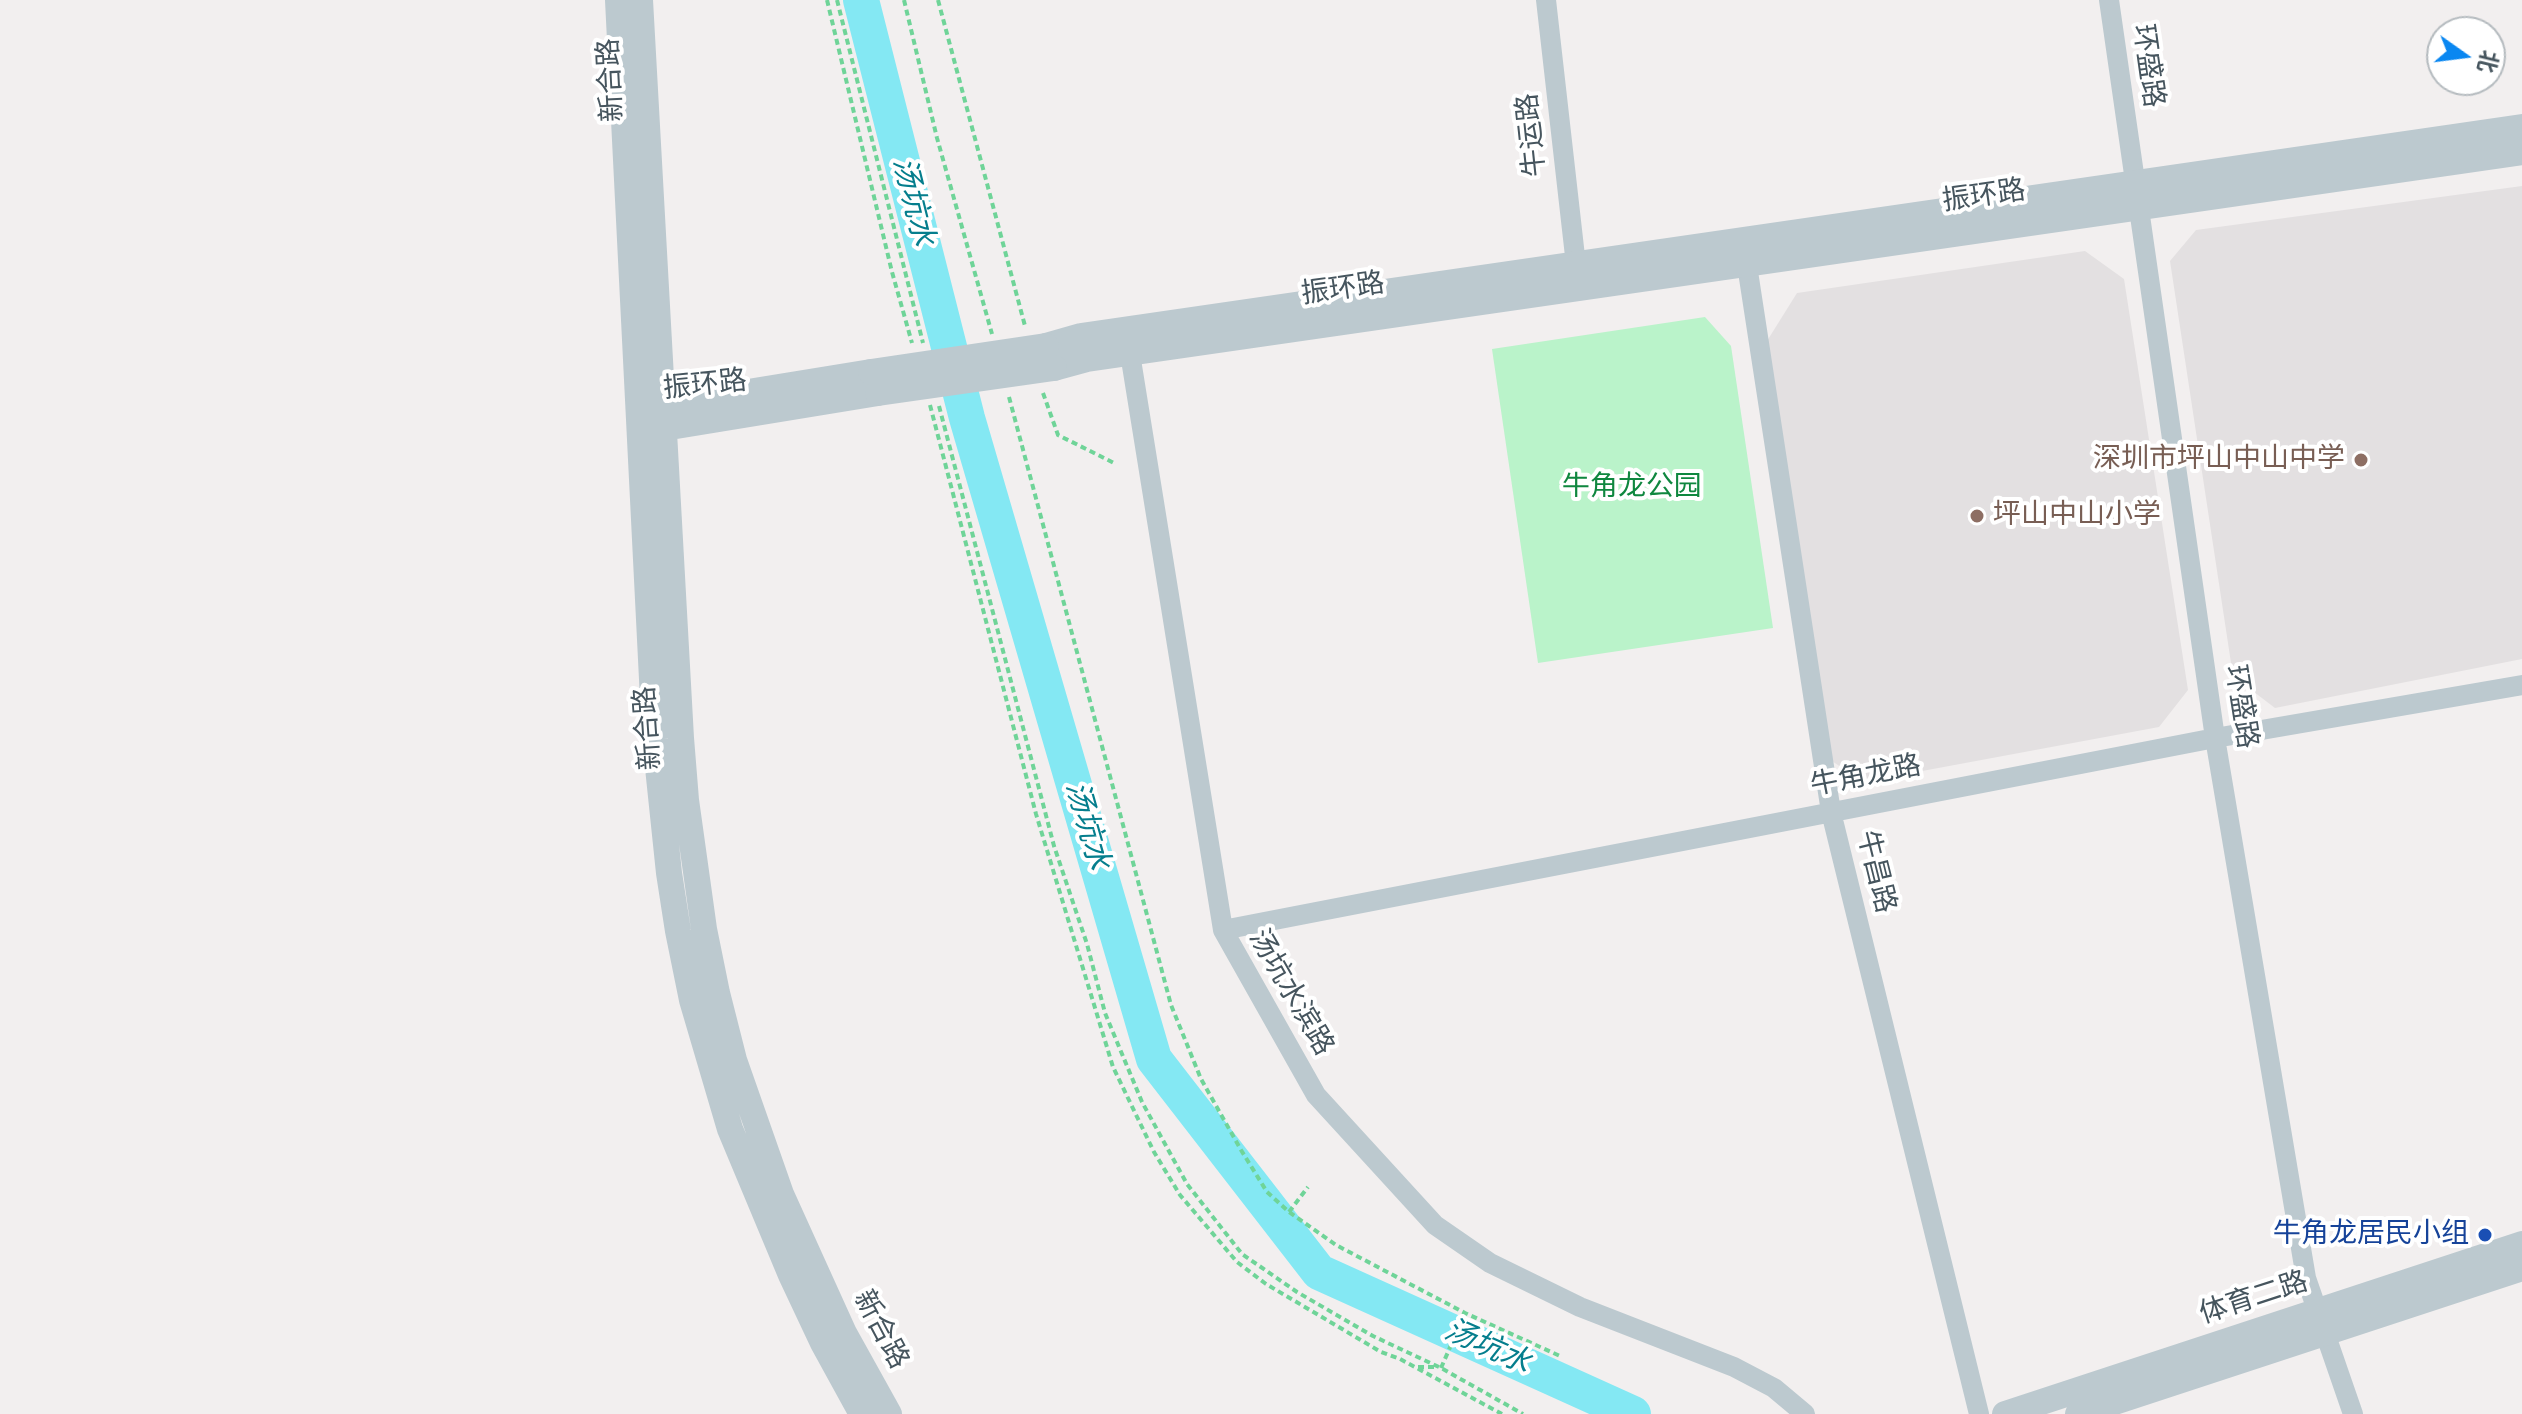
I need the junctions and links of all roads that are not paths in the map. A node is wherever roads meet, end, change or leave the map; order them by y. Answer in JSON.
{"nodes":[{"id":1,"x":618,"y":0,"type":"edge"},
{"id":2,"x":640,"y":0,"type":"edge"},
{"id":3,"x":1546,"y":0,"type":"edge"},
{"id":4,"x":2109,"y":0,"type":"edge"},
{"id":5,"x":2522,"y":127,"type":"edge"},
{"id":6,"x":2522,"y":152,"type":"edge"},
{"id":7,"x":2136,"y":196,"type":"junction"},
{"id":8,"x":1745,"y":252,"type":"junction"},
{"id":9,"x":1576,"y":265,"type":"junction"},
{"id":10,"x":1128,"y":341,"type":"junction"},
{"id":11,"x":663,"y":417,"type":"junction"},
{"id":12,"x":639,"y":419,"type":"junction"},
{"id":13,"x":2522,"y":685,"type":"edge"},
{"id":14,"x":2215,"y":738,"type":"junction"},
{"id":15,"x":1831,"y":812,"type":"junction"},
{"id":16,"x":1223,"y":930,"type":"junction"},
{"id":17,"x":2522,"y":1244,"type":"edge"},
{"id":18,"x":2522,"y":1268,"type":"edge"},
{"id":19,"x":2321,"y":1322,"type":"junction"},
{"id":20,"x":862,"y":1414,"type":"edge"},
{"id":21,"x":889,"y":1414,"type":"edge"},
{"id":22,"x":1805,"y":1414,"type":"edge"},
{"id":23,"x":1979,"y":1414,"type":"edge"},
{"id":24,"x":2005,"y":1414,"type":"edge"},
{"id":25,"x":2078,"y":1414,"type":"edge"},
{"id":26,"x":2353,"y":1414,"type":"edge"}],
"edges":[{"from":1,"to":12,"type":"street","name":"新合路"},
{"from":2,"to":11,"type":"street","name":"新合路"},
{"from":3,"to":9,"type":"street","name":"牛运路"},
{"from":4,"to":7,"type":"street","name":"环盛路"},
{"from":5,"to":7,"type":"street","name":"振环路"},
{"from":6,"to":7,"type":"street","name":"振环路"},
{"from":7,"to":8,"type":"street","name":"振环路"},
{"from":7,"to":14,"type":"street","name":"环盛路"},
{"from":8,"to":9,"type":"street","name":"振环路"},
{"from":8,"to":10,"type":"street","name":"振环路"},
{"from":8,"to":15,"type":"street","name":"牛昌路"},
{"from":9,"to":10,"type":"street","name":"振环路"},
{"from":10,"to":11,"type":"street","name":"振环路","bridge":true},
{"from":10,"to":16,"type":"street","name":"汤坑水滨路"},
{"from":11,"to":12,"type":"street","name":"振环路"},
{"from":11,"to":21,"type":"street","name":"新合路"},
{"from":12,"to":20,"type":"street","name":"新合路"},
{"from":13,"to":14,"type":"street","name":"牛角龙路"},
{"from":14,"to":15,"type":"street","name":"牛角龙路"},
{"from":14,"to":19,"type":"street","name":"环盛路"},
{"from":15,"to":16,"type":"street","name":"牛角龙路"},
{"from":15,"to":23,"type":"street","name":"牛昌路"},
{"from":16,"to":22,"type":"street","name":"汤坑水滨路"},
{"from":17,"to":19,"type":"street","name":"体育二路"},
{"from":18,"to":19,"type":"street","name":"体育二路"},
{"from":19,"to":24,"type":"street","name":"体育二路"},
{"from":19,"to":25,"type":"street","name":"体育二路"},
{"from":19,"to":26,"type":"street","name":"环盛路"}]}
